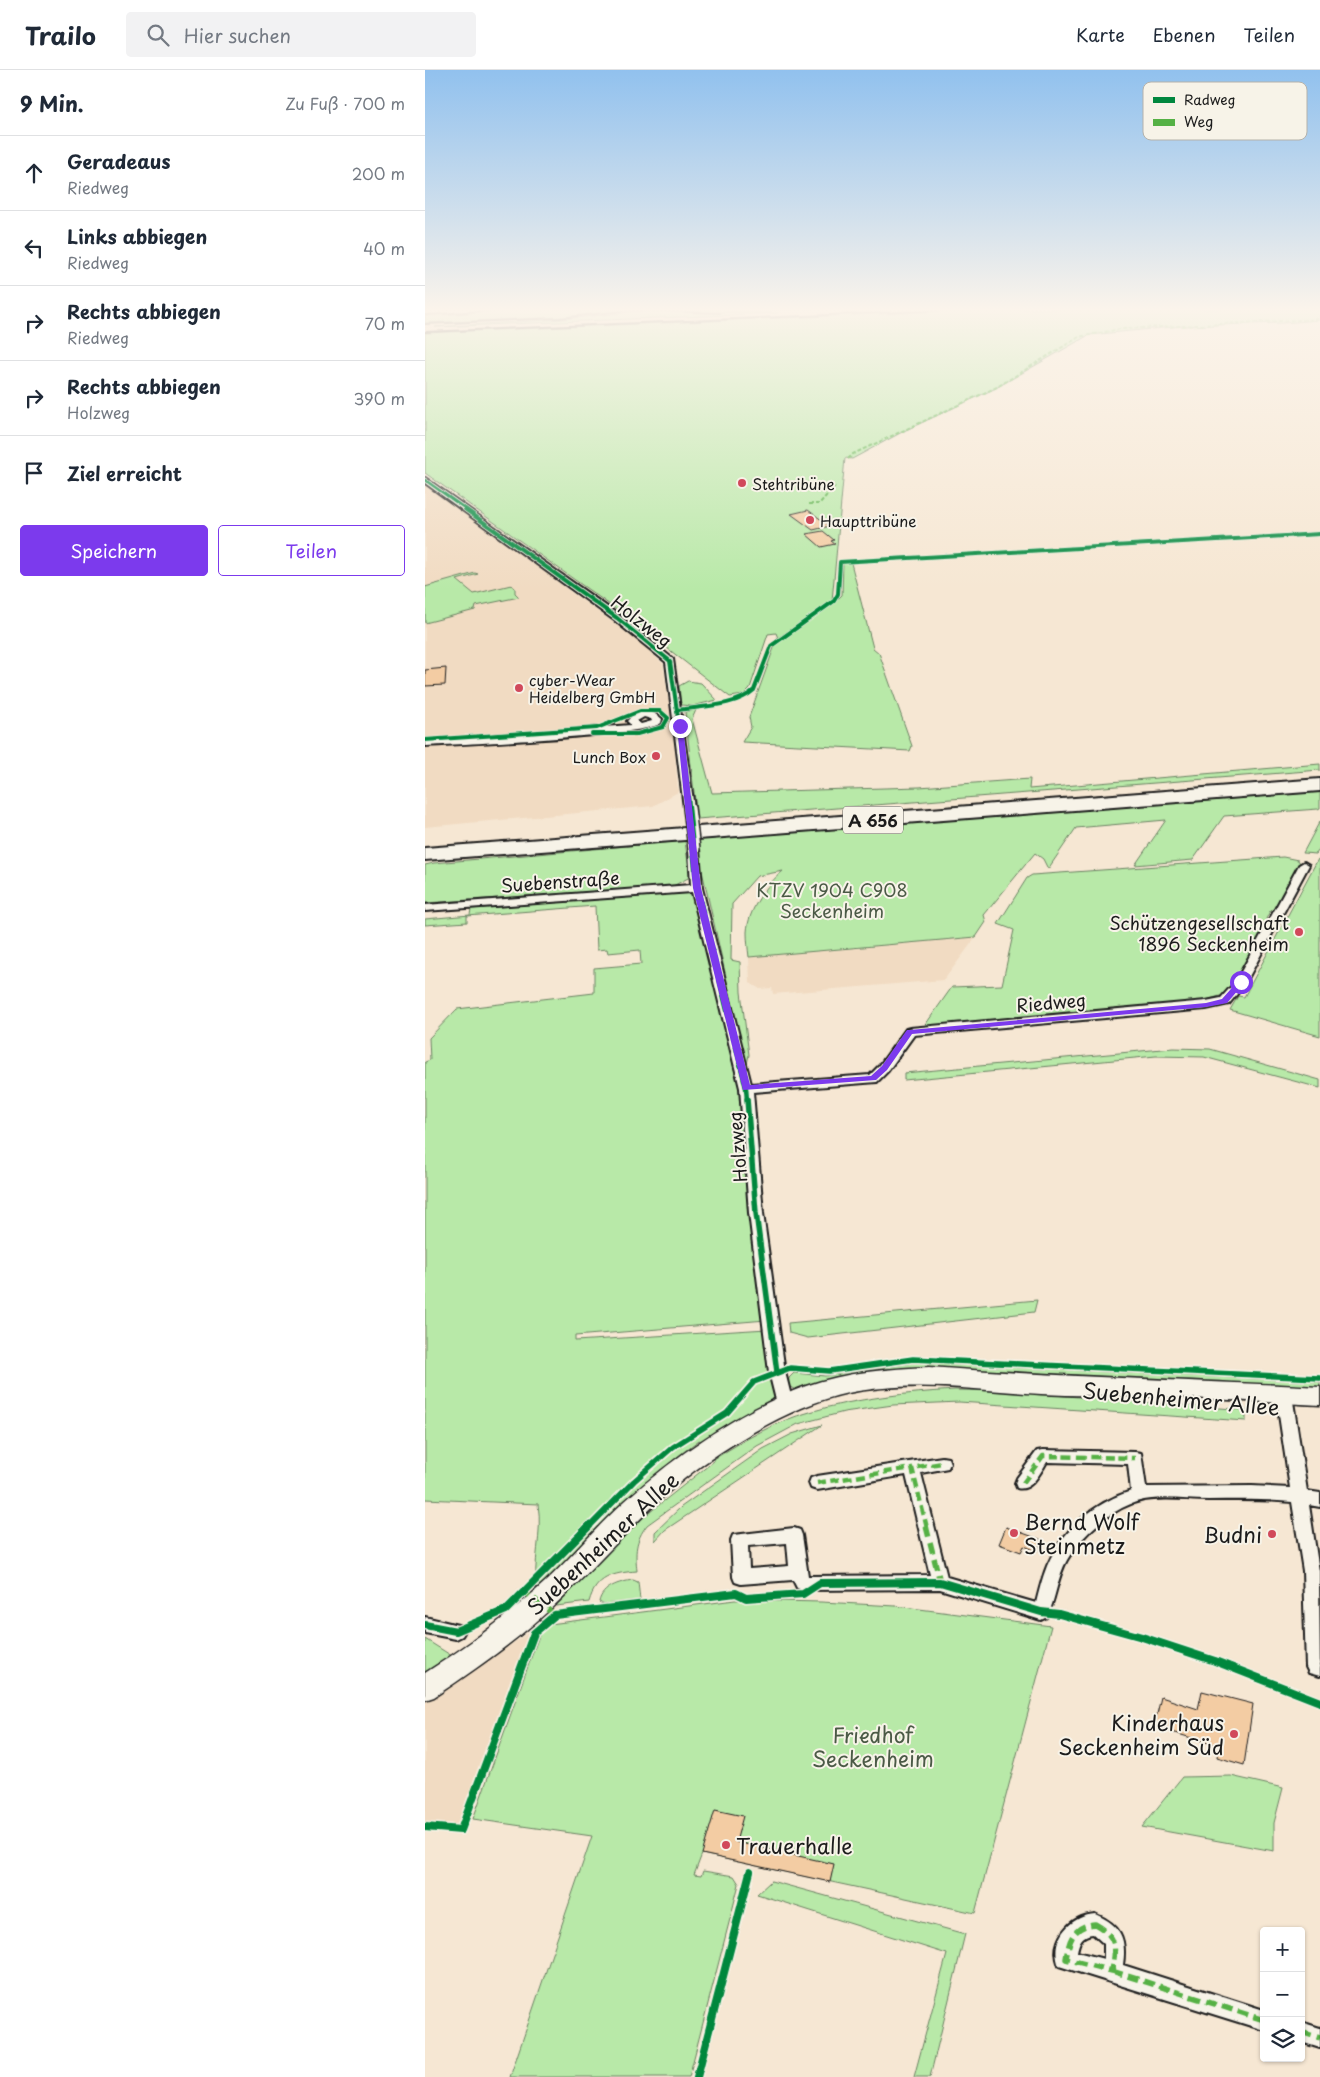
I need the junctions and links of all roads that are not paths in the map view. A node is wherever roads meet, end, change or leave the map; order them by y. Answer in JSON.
{"nodes":[{"id":1,"x":425,"y":480,"type":"edge"},
{"id":2,"x":654,"y":706,"type":"dead end"},
{"id":3,"x":652,"y":717,"type":"junction"},
{"id":4,"x":679,"y":718,"type":"junction"},
{"id":5,"x":425,"y":743,"type":"edge"},
{"id":6,"x":1320,"y":776,"type":"edge"},
{"id":7,"x":1320,"y":785,"type":"edge"},
{"id":8,"x":425,"y":844,"type":"edge"},
{"id":9,"x":425,"y":854,"type":"edge"},
{"id":10,"x":1304,"y":865,"type":"dead end"},
{"id":11,"x":697,"y":888,"type":"junction"},
{"id":12,"x":425,"y":908,"type":"edge"},
{"id":13,"x":746,"y":1088,"type":"junction"},
{"id":14,"x":1320,"y":1396,"type":"edge"},
{"id":15,"x":1285,"y":1401,"type":"junction"},
{"id":16,"x":786,"y":1408,"type":"junction"},
{"id":17,"x":1320,"y":1408,"type":"edge"},
{"id":18,"x":942,"y":1463,"type":"dead end"},
{"id":19,"x":912,"y":1468,"type":"junction"},
{"id":20,"x":817,"y":1483,"type":"dead end"},
{"id":21,"x":1023,"y":1483,"type":"dead end"},
{"id":22,"x":1139,"y":1494,"type":"junction"},
{"id":23,"x":1301,"y":1495,"type":"junction"},
{"id":24,"x":1320,"y":1500,"type":"edge"},
{"id":25,"x":798,"y":1572,"type":"dead end"},
{"id":26,"x":940,"y":1582,"type":"junction"},
{"id":27,"x":425,"y":1625,"type":"edge"},
{"id":28,"x":456,"y":1631,"type":"dead end"},
{"id":29,"x":1318,"y":1668,"type":"edge"},
{"id":30,"x":425,"y":1688,"type":"edge"},
{"id":31,"x":1112,"y":1971,"type":"dead end"},
{"id":32,"x":1260,"y":2019,"type":"edge"},
{"id":33,"x":1305,"y":2033,"type":"edge"},
{"id":34,"x":1320,"y":2038,"type":"edge"}],
"edges":[{"from":1,"to":4,"type":"street","name":"Holzweg"},
{"from":2,"to":3,"type":"street"},
{"from":3,"to":4,"type":"street"},
{"from":3,"to":5,"type":"street"},
{"from":4,"to":11,"type":"street","name":"Holzweg","bridge":true},
{"from":6,"to":8,"type":"highway","number":"A 656"},
{"from":7,"to":9,"type":"highway","number":"A 656"},
{"from":10,"to":13,"type":"street","name":"Riedweg"},
{"from":11,"to":12,"type":"street","name":"Suebenstraße"},
{"from":11,"to":13,"type":"street","name":"Holzweg"},
{"from":13,"to":16,"type":"street","name":"Holzweg"},
{"from":14,"to":15,"type":"main road","name":"Suebenheimer Allee"},
{"from":15,"to":16,"type":"main road","name":"Suebenheimer Allee"},
{"from":15,"to":17,"type":"main road","name":"Suebenheimer Allee"},
{"from":15,"to":23,"type":"street"},
{"from":16,"to":30,"type":"main road","name":"Suebenheimer Allee"},
{"from":18,"to":19,"type":"street"},
{"from":19,"to":20,"type":"street"},
{"from":19,"to":26,"type":"street"},
{"from":21,"to":22,"type":"street"},
{"from":22,"to":23,"type":"street"},
{"from":22,"to":26,"type":"street"},
{"from":23,"to":24,"type":"street"},
{"from":23,"to":29,"type":"street"},
{"from":25,"to":26,"type":"street"},
{"from":27,"to":28,"type":"street"},
{"from":31,"to":32,"type":"street"},
{"from":33,"to":34,"type":"street"}]}
